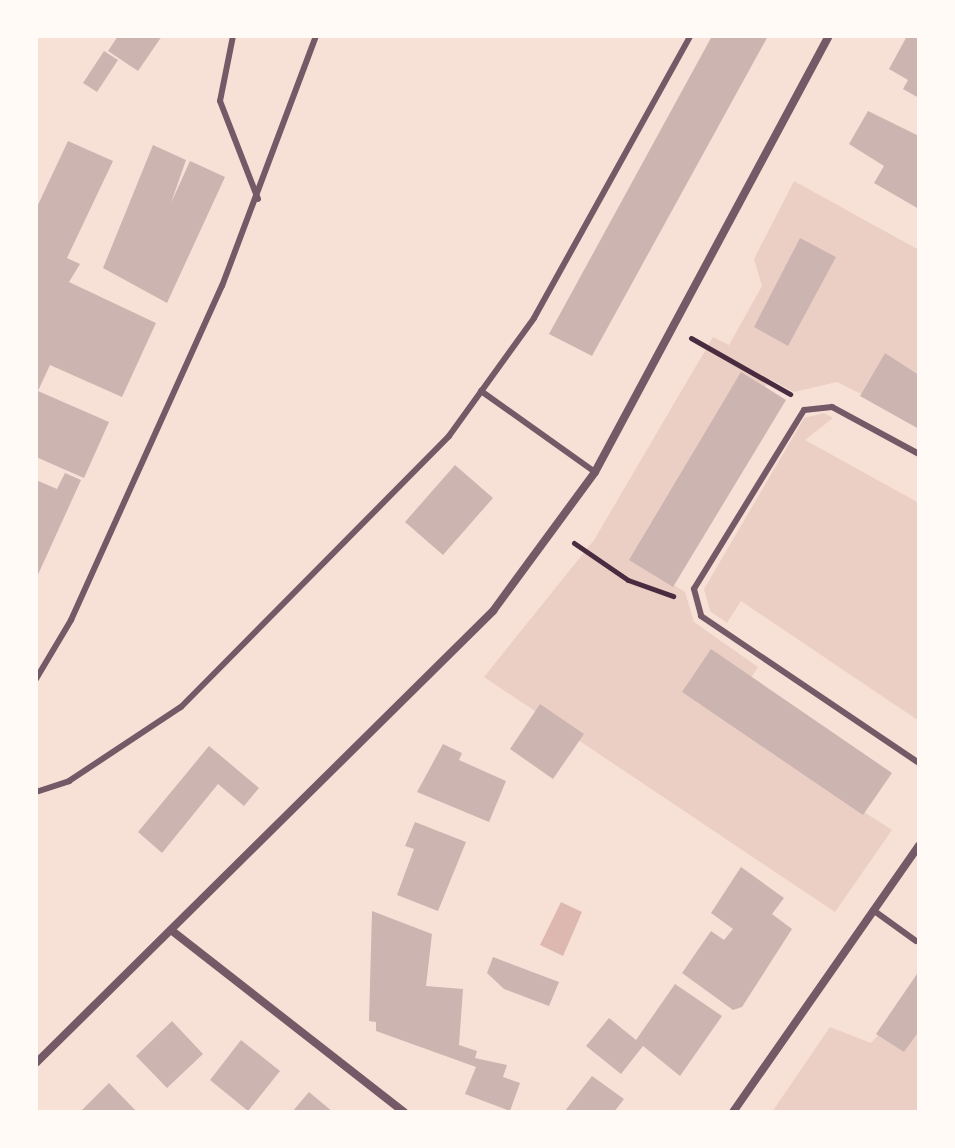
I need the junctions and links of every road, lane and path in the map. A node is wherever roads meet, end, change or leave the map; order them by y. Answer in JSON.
{"nodes":[{"id":1,"x":233,"y":36,"type":"edge"},
{"id":2,"x":316,"y":36,"type":"edge"},
{"id":3,"x":690,"y":36,"type":"edge"},
{"id":4,"x":829,"y":36,"type":"edge"},
{"id":5,"x":258,"y":199,"type":"junction"},
{"id":6,"x":673,"y":327,"type":"junction"},
{"id":7,"x":481,"y":391,"type":"junction"},
{"id":8,"x":812,"y":407,"type":"junction"},
{"id":9,"x":919,"y":454,"type":"edge"},
{"id":10,"x":595,"y":472,"type":"junction"},
{"id":11,"x":555,"y":530,"type":"junction"},
{"id":12,"x":694,"y":596,"type":"junction"},
{"id":13,"x":36,"y":679,"type":"edge"},
{"id":14,"x":919,"y":763,"type":"edge"},
{"id":15,"x":36,"y":792,"type":"edge"},
{"id":16,"x":919,"y":845,"type":"edge"},
{"id":17,"x":873,"y":910,"type":"junction"},
{"id":18,"x":171,"y":930,"type":"junction"},
{"id":19,"x":916,"y":941,"type":"dead end"},
{"id":20,"x":36,"y":1063,"type":"edge"},
{"id":21,"x":404,"y":1112,"type":"edge"},
{"id":22,"x":733,"y":1112,"type":"edge"}],
"edges":[{"from":1,"to":5,"type":"lane"},
{"from":2,"to":5,"type":"lane"},
{"from":3,"to":7,"type":"lane"},
{"from":4,"to":6,"type":"street"},
{"from":5,"to":13,"type":"lane"},
{"from":6,"to":8,"type":"path"},
{"from":6,"to":10,"type":"street"},
{"from":7,"to":10,"type":"lane"},
{"from":7,"to":15,"type":"lane"},
{"from":8,"to":9,"type":"lane"},
{"from":8,"to":12,"type":"lane"},
{"from":10,"to":11,"type":"street"},
{"from":11,"to":12,"type":"path"},
{"from":11,"to":18,"type":"street"},
{"from":12,"to":14,"type":"lane"},
{"from":16,"to":17,"type":"street"},
{"from":17,"to":19,"type":"lane"},
{"from":17,"to":22,"type":"street"},
{"from":18,"to":20,"type":"street"},
{"from":18,"to":21,"type":"street"}]}
